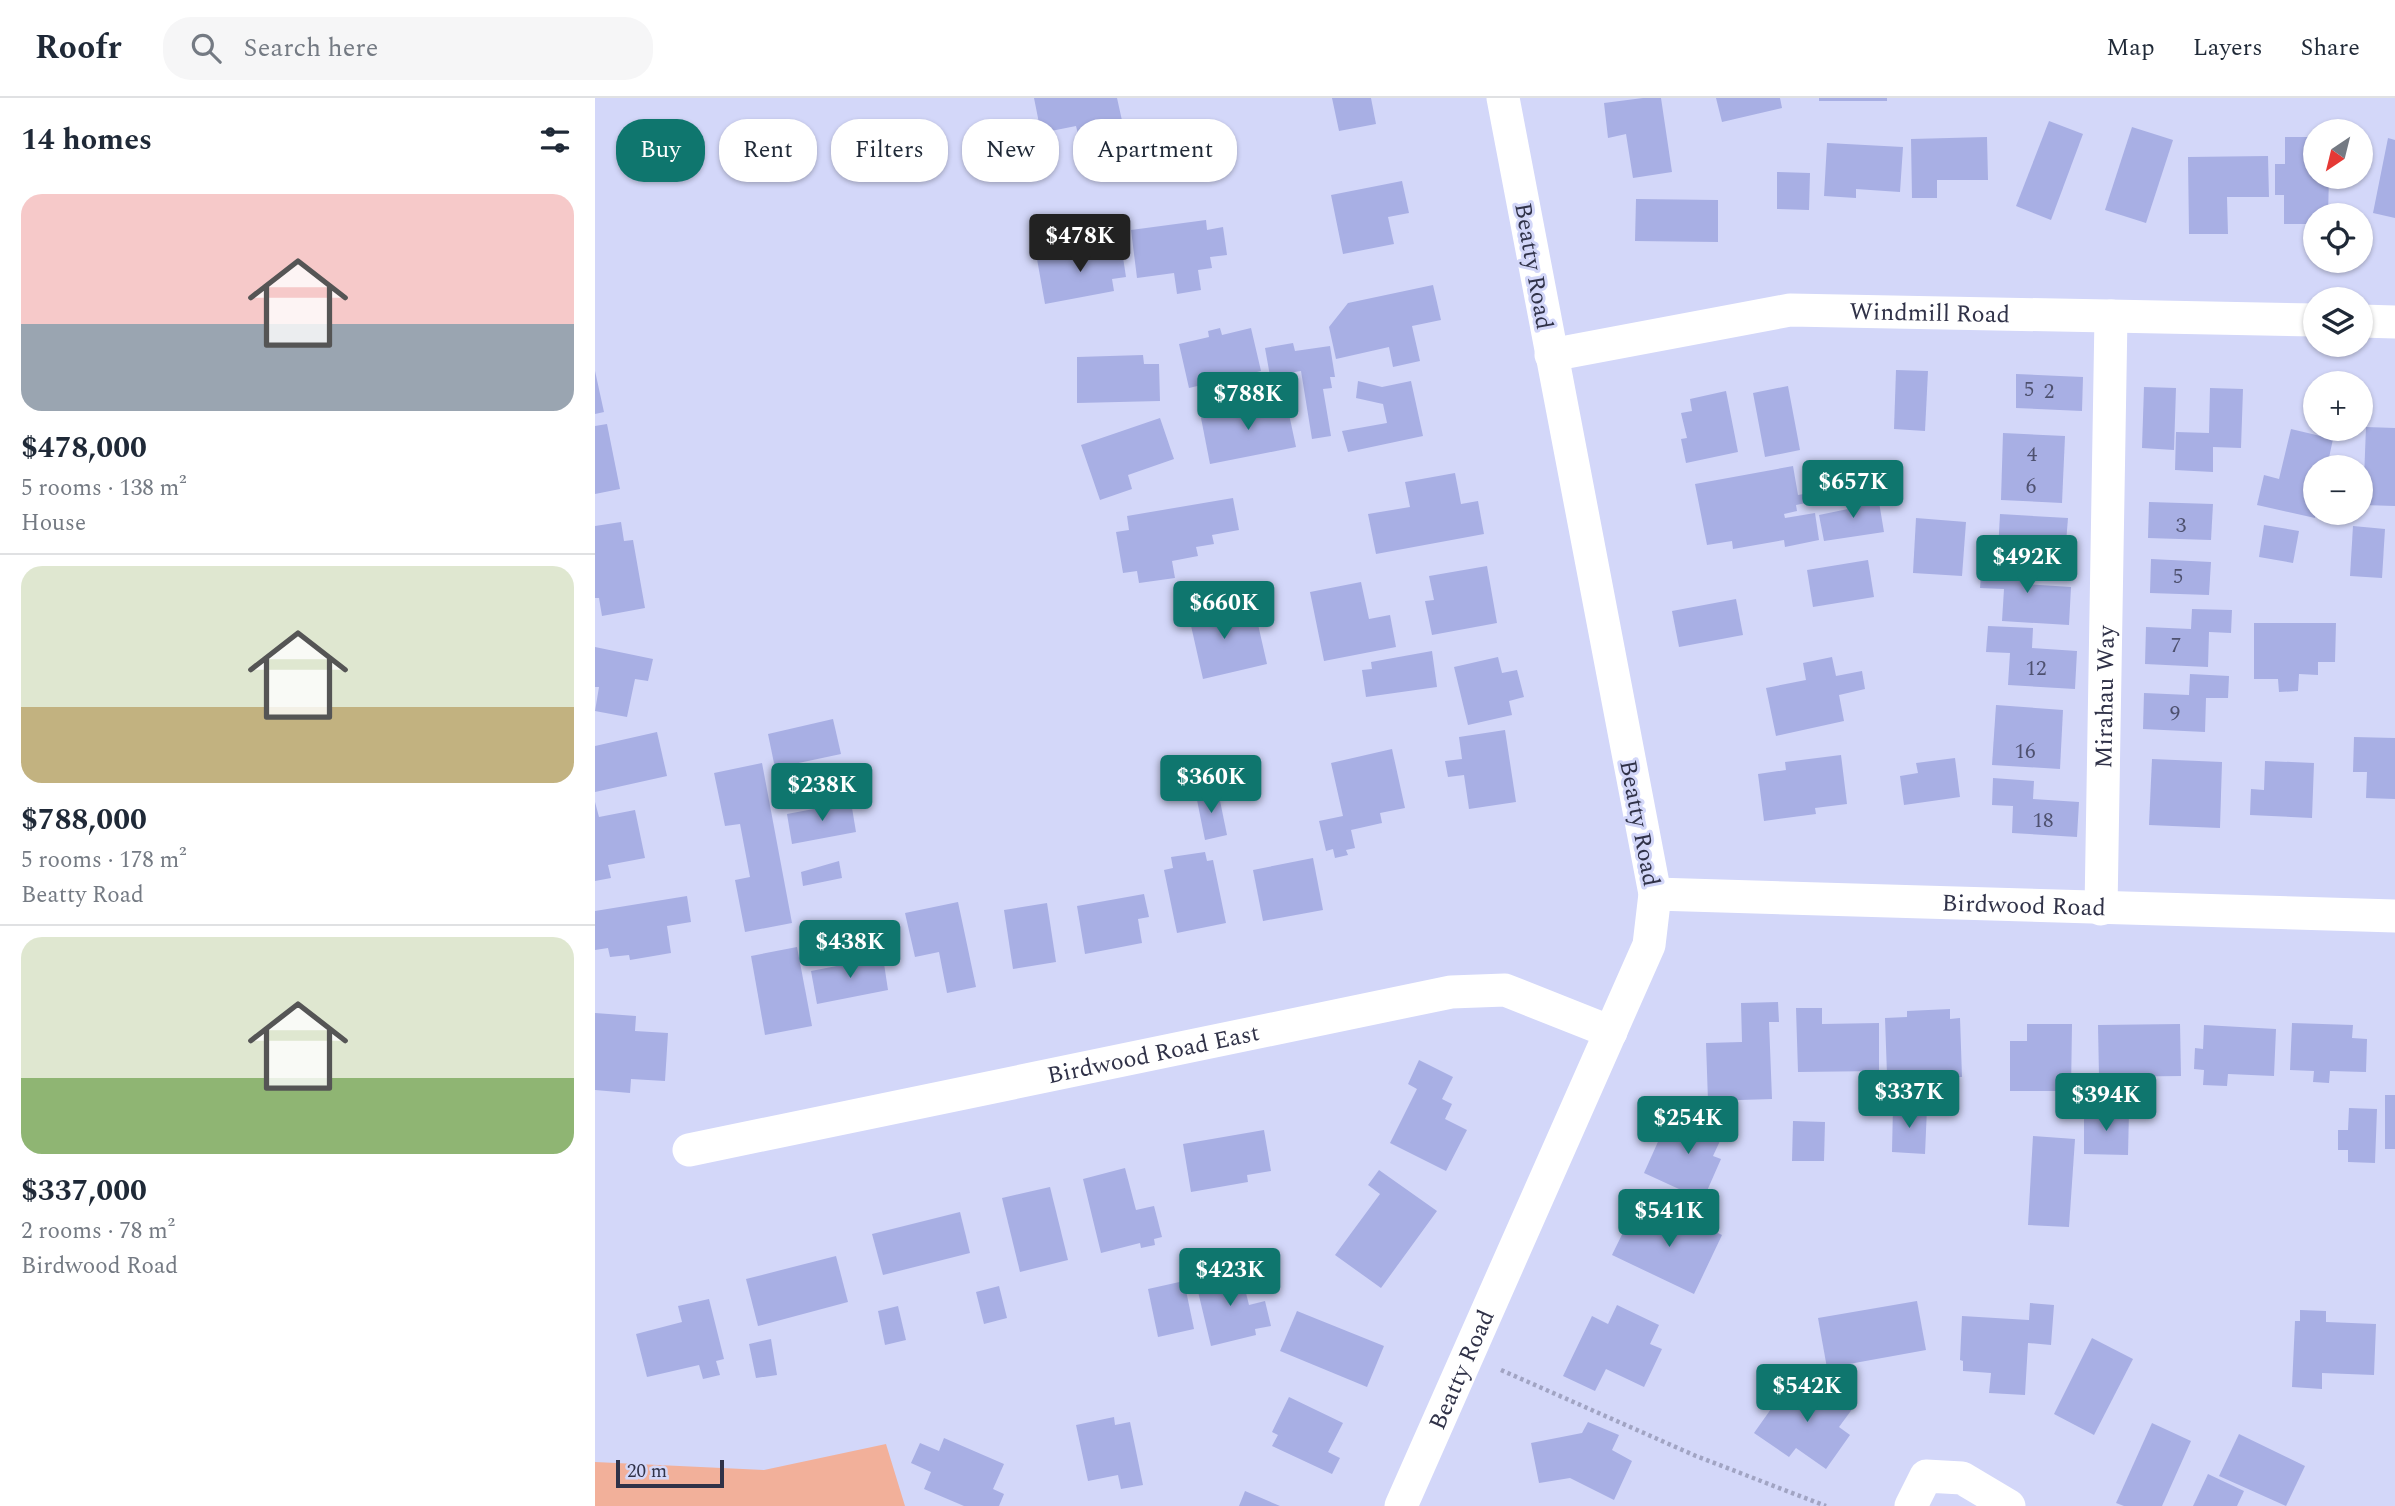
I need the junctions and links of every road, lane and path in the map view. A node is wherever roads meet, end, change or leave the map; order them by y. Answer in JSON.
{"nodes":[{"id":1,"x":1503,"y":98,"type":"edge"},
{"id":2,"x":2111,"y":316,"type":"junction"},
{"id":3,"x":2303,"y":320,"type":"edge"},
{"id":4,"x":2373,"y":321,"type":"edge"},
{"id":5,"x":2395,"y":322,"type":"edge"},
{"id":6,"x":1551,"y":355,"type":"junction"},
{"id":7,"x":1655,"y":894,"type":"junction"},
{"id":8,"x":2101,"y":909,"type":"junction"},
{"id":9,"x":2395,"y":915,"type":"edge"},
{"id":10,"x":1611,"y":1032,"type":"junction"},
{"id":11,"x":689,"y":1150,"type":"dead end"},
{"id":12,"x":1501,"y":1370,"type":"dead end"},
{"id":13,"x":1401,"y":1506,"type":"edge"},
{"id":14,"x":1826,"y":1506,"type":"edge"},
{"id":15,"x":1911,"y":1506,"type":"edge"},
{"id":16,"x":2009,"y":1506,"type":"edge"}],
"edges":[{"from":1,"to":6,"type":"street","name":"Beatty Road"},
{"from":2,"to":3,"type":"street","name":"Windmill Road"},
{"from":2,"to":6,"type":"street","name":"Windmill Road"},
{"from":2,"to":8,"type":"street","name":"Mirahau Way"},
{"from":4,"to":5,"type":"street"},
{"from":6,"to":7,"type":"street","name":"Beatty Road"},
{"from":7,"to":8,"type":"street","name":"Birdwood Road"},
{"from":7,"to":10,"type":"street","name":"Beatty Road"},
{"from":8,"to":9,"type":"street","name":"Birdwood Road"},
{"from":10,"to":11,"type":"street","name":"Birdwood Road East"},
{"from":10,"to":13,"type":"street","name":"Beatty Road"},
{"from":12,"to":14,"type":"path"},
{"from":15,"to":16,"type":"street"}]}
